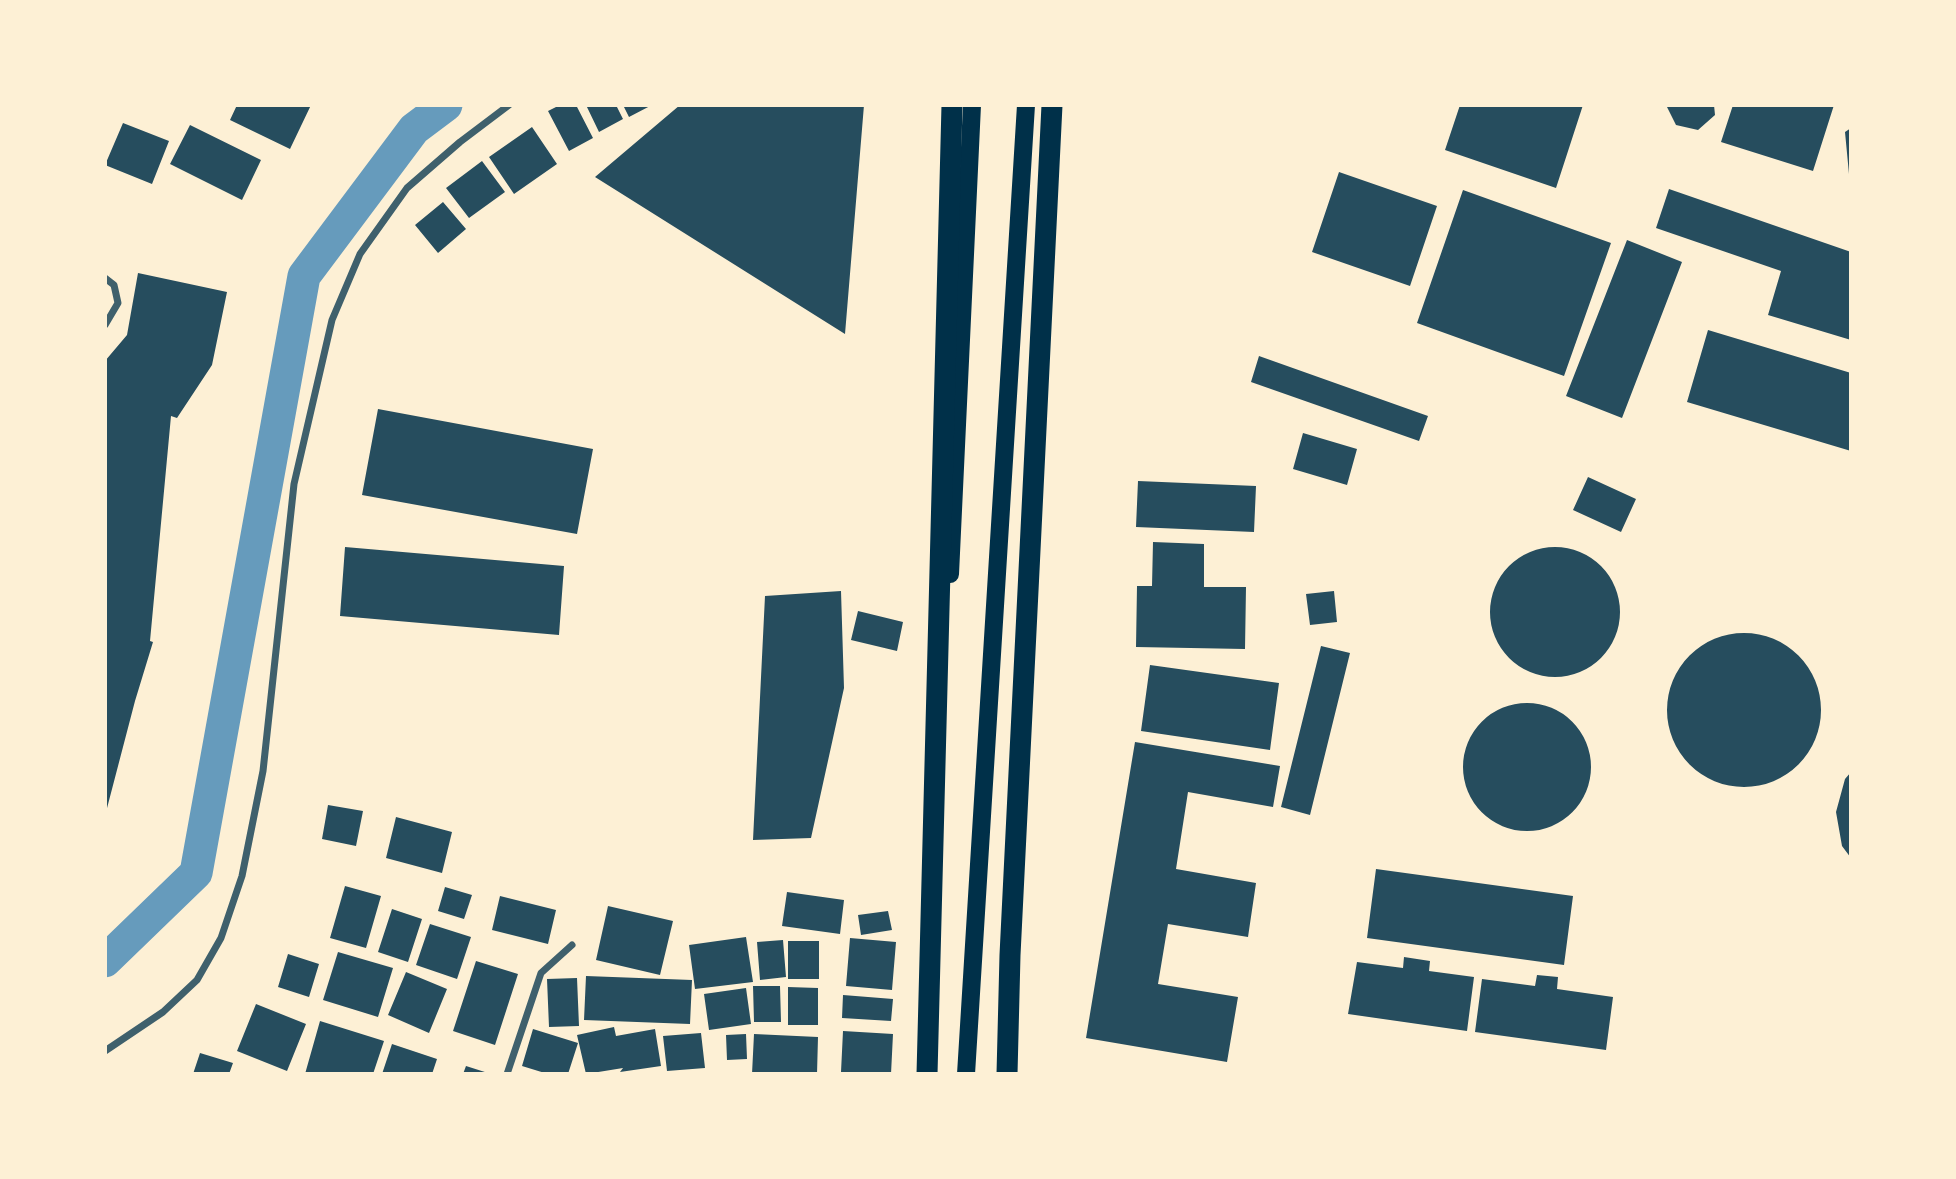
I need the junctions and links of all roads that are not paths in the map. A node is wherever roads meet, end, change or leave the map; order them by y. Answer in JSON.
{"nodes":[{"id":1,"x":509,"y":105,"type":"edge"},
{"id":2,"x":952,"y":105,"type":"edge"},
{"id":3,"x":972,"y":105,"type":"edge"},
{"id":4,"x":1026,"y":105,"type":"edge"},
{"id":5,"x":1052,"y":105,"type":"edge"},
{"id":6,"x":105,"y":278,"type":"edge"},
{"id":7,"x":105,"y":325,"type":"edge"},
{"id":8,"x":572,"y":945,"type":"dead end"},
{"id":9,"x":1010,"y":955,"type":"junction"},
{"id":10,"x":929,"y":975,"type":"junction"},
{"id":11,"x":105,"y":1051,"type":"edge"},
{"id":12,"x":507,"y":1074,"type":"edge"},
{"id":13,"x":920,"y":1074,"type":"edge"},
{"id":14,"x":927,"y":1074,"type":"edge"},
{"id":15,"x":966,"y":1074,"type":"edge"},
{"id":16,"x":999,"y":1074,"type":"edge"},
{"id":17,"x":1007,"y":1074,"type":"edge"}],
"edges":[{"from":1,"to":11,"type":"street"},
{"from":2,"to":10,"type":"highway"},
{"from":3,"to":14,"type":"main road"},
{"from":4,"to":15,"type":"main road"},
{"from":5,"to":9,"type":"highway"},
{"from":6,"to":7,"type":"street"},
{"from":8,"to":12,"type":"street"},
{"from":9,"to":16,"type":"highway"},
{"from":9,"to":17,"type":"highway"},
{"from":10,"to":13,"type":"highway"},
{"from":10,"to":14,"type":"highway"}]}
